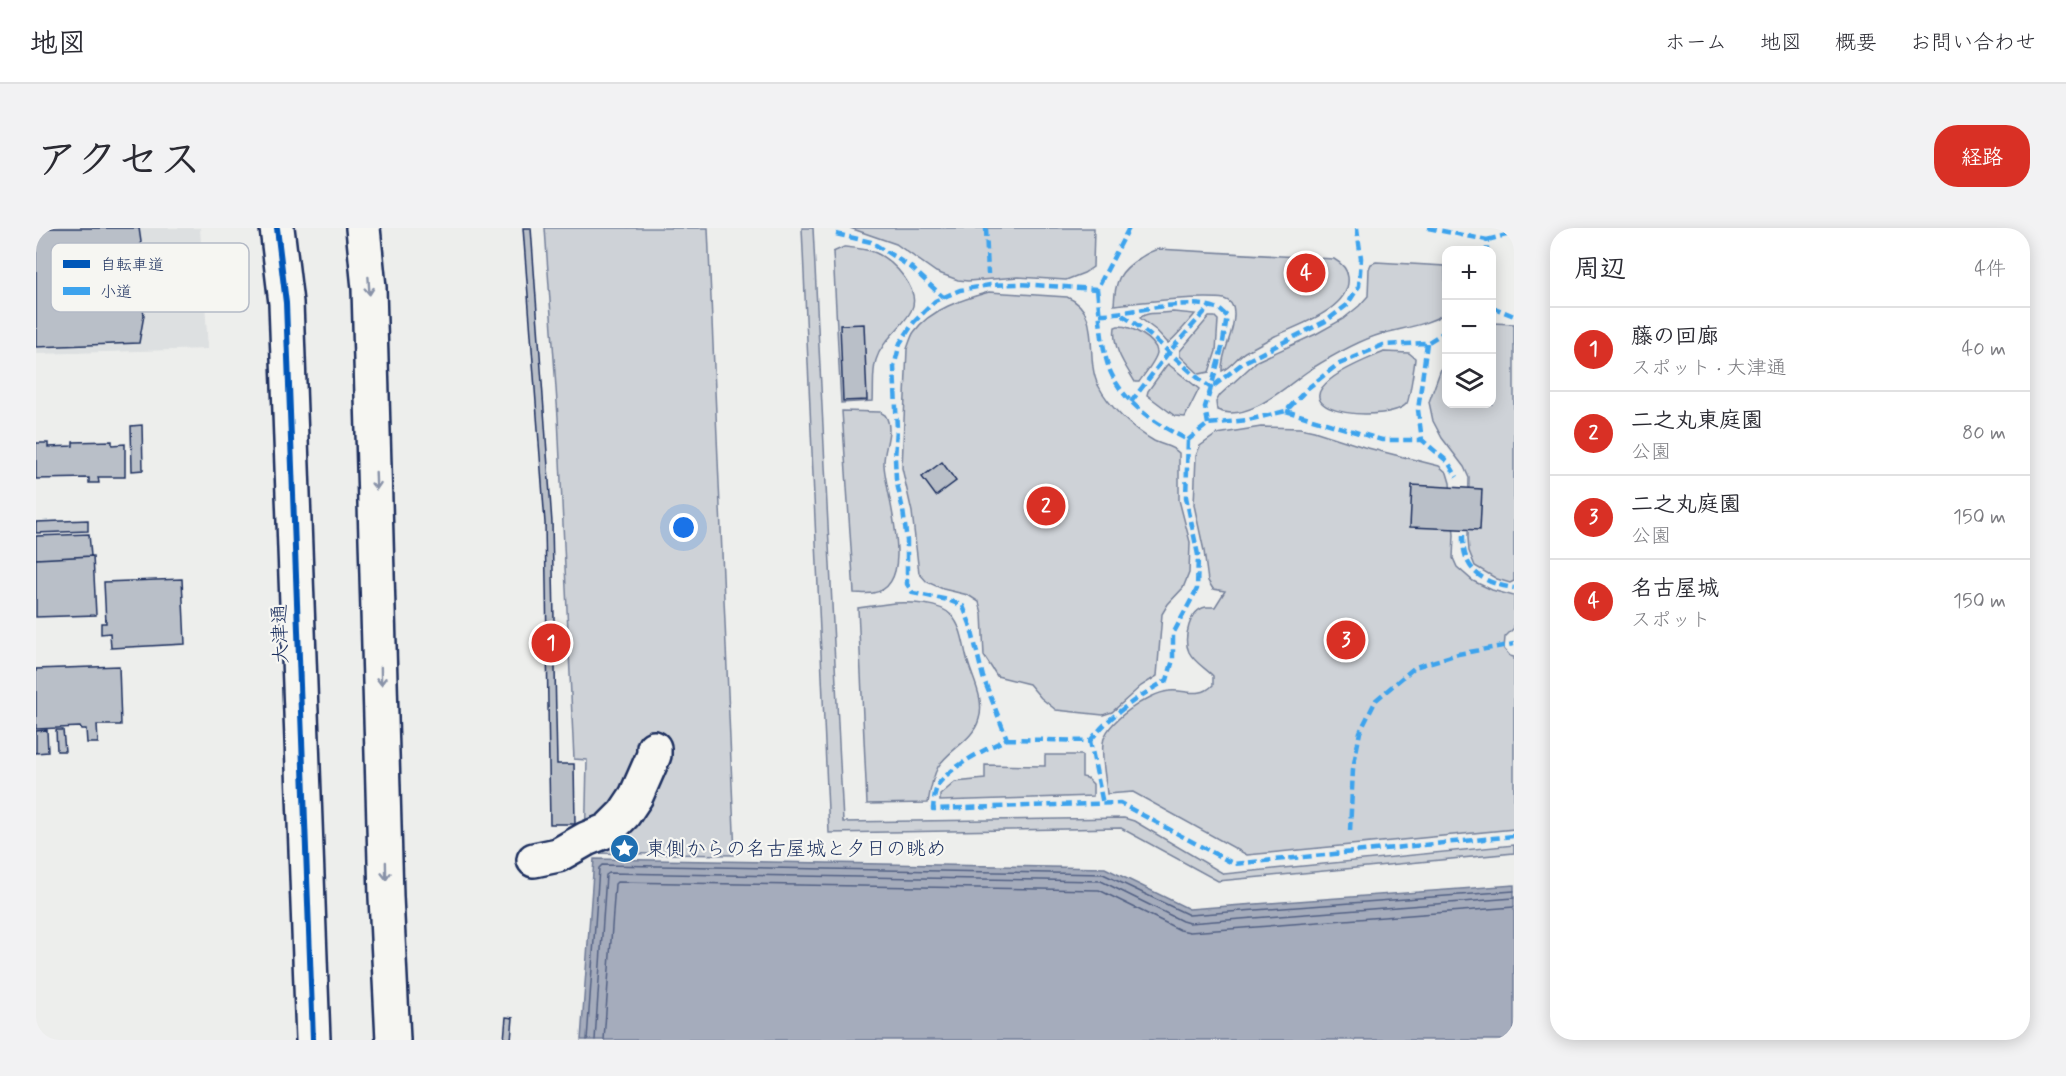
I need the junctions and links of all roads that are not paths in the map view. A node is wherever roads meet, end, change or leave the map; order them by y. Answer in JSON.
{"nodes":[{"id":1,"x":278,"y":228,"type":"edge"},
{"id":2,"x":363,"y":228,"type":"edge"},
{"id":3,"x":654,"y":748,"type":"dead end"},
{"id":4,"x":534,"y":860,"type":"dead end"},
{"id":5,"x":313,"y":1040,"type":"edge"},
{"id":6,"x":393,"y":1040,"type":"edge"}],
"edges":[{"from":1,"to":5,"type":"street","name":"大津通"},
{"from":2,"to":6,"type":"street","one_way":true},
{"from":3,"to":4,"type":"street"}]}
